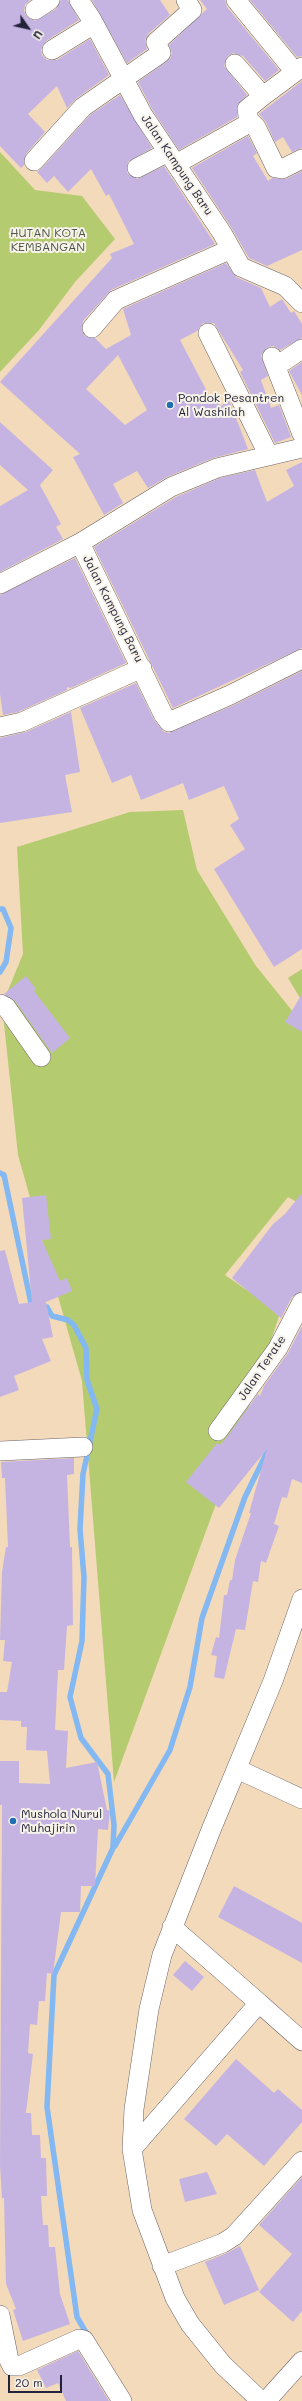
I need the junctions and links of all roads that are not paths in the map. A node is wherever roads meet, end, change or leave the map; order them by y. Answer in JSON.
{"nodes":[{"id":1,"x":79,"y":0,"type":"edge"},
{"id":2,"x":186,"y":0,"type":"edge"},
{"id":3,"x":236,"y":0,"type":"edge"},
{"id":4,"x":94,"y":24,"type":"junction"},
{"id":5,"x":52,"y":50,"type":"dead end"},
{"id":6,"x":235,"y":64,"type":"dead end"},
{"id":7,"x":299,"y":69,"type":"edge"},
{"id":8,"x":124,"y":80,"type":"junction"},
{"id":9,"x":263,"y":96,"type":"junction"},
{"id":10,"x":249,"y":122,"type":"junction"},
{"id":11,"x":172,"y":158,"type":"junction"},
{"id":12,"x":302,"y":159,"type":"edge"},
{"id":13,"x":34,"y":161,"type":"dead end"},
{"id":14,"x":137,"y":168,"type":"dead end"},
{"id":15,"x":231,"y":249,"type":"junction"},
{"id":16,"x":302,"y":303,"type":"edge"},
{"id":17,"x":92,"y":328,"type":"dead end"},
{"id":18,"x":208,"y":333,"type":"dead end"},
{"id":19,"x":302,"y":349,"type":"edge"},
{"id":20,"x":302,"y":434,"type":"edge"},
{"id":21,"x":302,"y":448,"type":"edge"},
{"id":22,"x":270,"y":456,"type":"junction"},
{"id":23,"x":80,"y":543,"type":"junction"},
{"id":24,"x":0,"y":584,"type":"edge"},
{"id":25,"x":302,"y":659,"type":"edge"},
{"id":26,"x":142,"y":668,"type":"junction"},
{"id":27,"x":0,"y":727,"type":"edge"},
{"id":28,"x":0,"y":1004,"type":"edge"},
{"id":29,"x":40,"y":1057,"type":"dead end"},
{"id":30,"x":302,"y":1302,"type":"edge"},
{"id":31,"x":218,"y":1431,"type":"dead end"},
{"id":32,"x":83,"y":1448,"type":"dead end"},
{"id":33,"x":0,"y":1451,"type":"edge"},
{"id":34,"x":302,"y":1599,"type":"edge"},
{"id":35,"x":237,"y":1769,"type":"junction"},
{"id":36,"x":302,"y":1799,"type":"edge"},
{"id":37,"x":172,"y":1927,"type":"junction"},
{"id":38,"x":259,"y":2003,"type":"junction"},
{"id":39,"x":302,"y":2041,"type":"edge"},
{"id":40,"x":132,"y":2149,"type":"junction"},
{"id":41,"x":302,"y":2161,"type":"edge"},
{"id":42,"x":162,"y":2266,"type":"junction"},
{"id":43,"x":0,"y":2315,"type":"edge"},
{"id":44,"x":302,"y":2361,"type":"edge"},
{"id":45,"x":122,"y":2401,"type":"edge"},
{"id":46,"x":261,"y":2401,"type":"edge"},
{"id":47,"x":266,"y":2401,"type":"edge"}],
"edges":[{"from":1,"to":4,"type":"street","name":"Jalan Kampung Baru"},
{"from":2,"to":8,"type":"street"},
{"from":3,"to":7,"type":"street"},
{"from":4,"to":5,"type":"street"},
{"from":4,"to":8,"type":"street","name":"Jalan Kampung Baru"},
{"from":6,"to":9,"type":"street"},
{"from":7,"to":9,"type":"street"},
{"from":8,"to":11,"type":"street","name":"Jalan Kampung Baru"},
{"from":8,"to":13,"type":"street"},
{"from":9,"to":10,"type":"street"},
{"from":10,"to":11,"type":"street"},
{"from":10,"to":12,"type":"street"},
{"from":11,"to":14,"type":"street"},
{"from":11,"to":15,"type":"street","name":"Jalan Kampung Baru"},
{"from":15,"to":16,"type":"street","name":"Jalan Kampung Baru"},
{"from":15,"to":17,"type":"street"},
{"from":18,"to":22,"type":"street"},
{"from":19,"to":20,"type":"street"},
{"from":21,"to":22,"type":"street","name":"Jalan Kampung Baru"},
{"from":22,"to":23,"type":"street","name":"Jalan Kampung Baru"},
{"from":23,"to":24,"type":"street"},
{"from":23,"to":26,"type":"street","name":"Jalan Kampung Baru"},
{"from":25,"to":26,"type":"street","name":"Jalan Kampung Baru"},
{"from":26,"to":27,"type":"street"},
{"from":28,"to":29,"type":"street"},
{"from":30,"to":31,"type":"street","name":"Jalan Terate"},
{"from":32,"to":33,"type":"street"},
{"from":34,"to":35,"type":"street"},
{"from":35,"to":36,"type":"street"},
{"from":35,"to":37,"type":"street"},
{"from":37,"to":38,"type":"street"},
{"from":37,"to":40,"type":"street"},
{"from":38,"to":39,"type":"street"},
{"from":38,"to":40,"type":"street"},
{"from":40,"to":42,"type":"street"},
{"from":41,"to":42,"type":"street"},
{"from":42,"to":46,"type":"street"},
{"from":43,"to":45,"type":"street"},
{"from":44,"to":47,"type":"street"}]}
